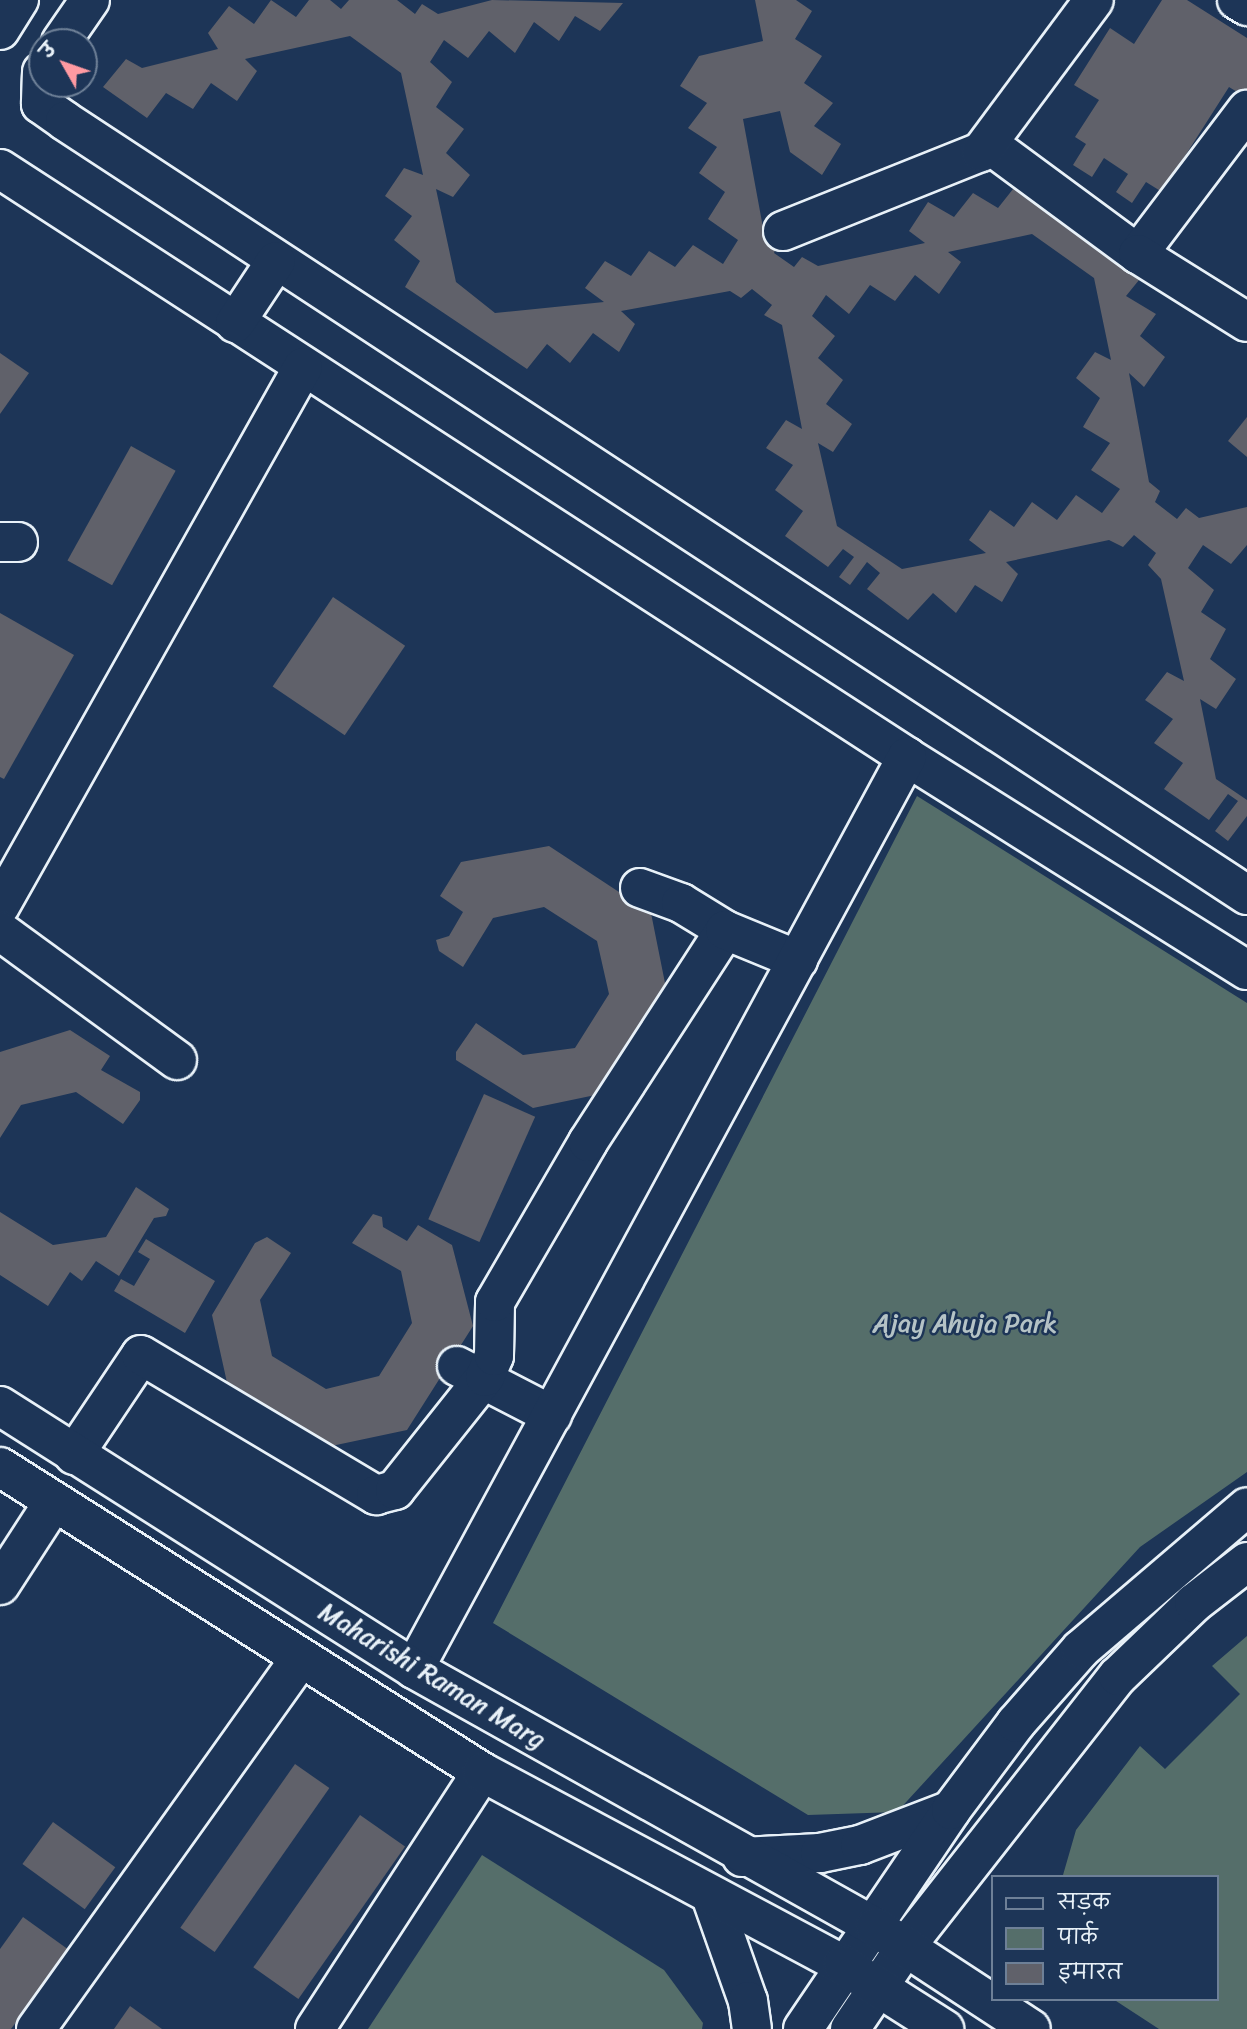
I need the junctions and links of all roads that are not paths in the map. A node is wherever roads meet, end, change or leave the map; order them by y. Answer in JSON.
{"nodes":[{"id":1,"x":19,"y":0,"type":"edge"},
{"id":2,"x":90,"y":0,"type":"edge"},
{"id":3,"x":1094,"y":0,"type":"edge"},
{"id":4,"x":1237,"y":0,"type":"edge"},
{"id":5,"x":1247,"y":6,"type":"edge"},
{"id":6,"x":71,"y":28,"type":"edge"},
{"id":7,"x":0,"y":30,"type":"edge"},
{"id":8,"x":41,"y":98,"type":"edge"},
{"id":9,"x":1247,"y":110,"type":"edge"},
{"id":10,"x":990,"y":145,"type":"junction"},
{"id":11,"x":0,"y":169,"type":"edge"},
{"id":12,"x":783,"y":231,"type":"dead end"},
{"id":13,"x":1138,"y":254,"type":"junction"},
{"id":14,"x":276,"y":261,"type":"junction"},
{"id":15,"x":1247,"y":322,"type":"edge"},
{"id":16,"x":235,"y":323,"type":"junction"},
{"id":17,"x":303,"y":367,"type":"junction"},
{"id":18,"x":907,"y":757,"type":"junction"},
{"id":19,"x":640,"y":888,"type":"dead end"},
{"id":20,"x":1247,"y":895,"type":"edge"},
{"id":21,"x":0,"y":906,"type":"edge"},
{"id":22,"x":725,"y":930,"type":"junction"},
{"id":23,"x":0,"y":931,"type":"edge"},
{"id":24,"x":798,"y":960,"type":"junction"},
{"id":25,"x":1247,"y":970,"type":"edge"},
{"id":26,"x":177,"y":1060,"type":"dead end"},
{"id":27,"x":471,"y":1372,"type":"junction"},
{"id":28,"x":0,"y":1406,"type":"edge"},
{"id":29,"x":552,"y":1415,"type":"junction"},
{"id":30,"x":74,"y":1455,"type":"junction"},
{"id":31,"x":0,"y":1467,"type":"edge"},
{"id":32,"x":53,"y":1503,"type":"junction"},
{"id":33,"x":1247,"y":1507,"type":"edge"},
{"id":34,"x":1247,"y":1562,"type":"edge"},
{"id":35,"x":0,"y":1585,"type":"edge"},
{"id":36,"x":300,"y":1659,"type":"junction"},
{"id":37,"x":414,"y":1670,"type":"junction"},
{"id":38,"x":482,"y":1772,"type":"junction"},
{"id":39,"x":951,"y":1810,"type":"junction"},
{"id":40,"x":986,"y":1846,"type":"junction"},
{"id":41,"x":742,"y":1857,"type":"junction"},
{"id":42,"x":992,"y":1879,"type":"edge"},
{"id":43,"x":711,"y":1896,"type":"junction"},
{"id":44,"x":890,"y":1937,"type":"junction"},
{"id":45,"x":843,"y":1965,"type":"junction"},
{"id":46,"x":877,"y":1985,"type":"junction"},
{"id":47,"x":992,"y":1999,"type":"edge"},
{"id":48,"x":996,"y":2001,"type":"edge"},
{"id":49,"x":1022,"y":2017,"type":"edge"},
{"id":50,"x":36,"y":2029,"type":"edge"},
{"id":51,"x":315,"y":2029,"type":"edge"},
{"id":52,"x":752,"y":2029,"type":"edge"},
{"id":53,"x":803,"y":2029,"type":"edge"},
{"id":54,"x":850,"y":2029,"type":"edge"},
{"id":55,"x":944,"y":2029,"type":"edge"}],
"edges":[{"from":1,"to":7,"type":"street"},
{"from":2,"to":6,"type":"street"},
{"from":3,"to":10,"type":"street"},
{"from":4,"to":5,"type":"street"},
{"from":8,"to":14,"type":"street"},
{"from":9,"to":13,"type":"street"},
{"from":10,"to":12,"type":"street"},
{"from":10,"to":13,"type":"street"},
{"from":11,"to":16,"type":"street"},
{"from":13,"to":15,"type":"street"},
{"from":14,"to":16,"type":"street"},
{"from":14,"to":20,"type":"street"},
{"from":16,"to":17,"type":"street"},
{"from":17,"to":18,"type":"street"},
{"from":17,"to":21,"type":"street"},
{"from":18,"to":24,"type":"street"},
{"from":18,"to":25,"type":"street"},
{"from":19,"to":22,"type":"street"},
{"from":22,"to":24,"type":"street"},
{"from":22,"to":27,"type":"street"},
{"from":23,"to":26,"type":"street"},
{"from":24,"to":29,"type":"street"},
{"from":27,"to":29,"type":"street"},
{"from":27,"to":30,"type":"street"},
{"from":28,"to":30,"type":"street","name":"Maharishi Raman Marg"},
{"from":29,"to":37,"type":"street"},
{"from":30,"to":37,"type":"street","name":"Maharishi Raman Marg"},
{"from":31,"to":32,"type":"street","name":"Maharishi Raman Marg"},
{"from":32,"to":35,"type":"street"},
{"from":32,"to":36,"type":"street","name":"Maharishi Raman Marg"},
{"from":33,"to":39,"type":"street"},
{"from":34,"to":40,"type":"street"},
{"from":36,"to":38,"type":"street","name":"Maharishi Raman Marg"},
{"from":36,"to":50,"type":"street"},
{"from":37,"to":41,"type":"street","name":"Maharishi Raman Marg"},
{"from":38,"to":43,"type":"street","name":"Maharishi Raman Marg"},
{"from":38,"to":51,"type":"street"},
{"from":39,"to":41,"type":"street"},
{"from":39,"to":44,"type":"street"},
{"from":40,"to":42,"type":"street"},
{"from":40,"to":44,"type":"street"},
{"from":41,"to":44,"type":"street","name":"Maharishi Raman Marg"},
{"from":43,"to":45,"type":"street","name":"Maharishi Raman Marg"},
{"from":43,"to":52,"type":"street"},
{"from":44,"to":45,"type":"street"},
{"from":44,"to":46,"type":"street"},
{"from":44,"to":47,"type":"street","name":"Maharishi Raman Marg"},
{"from":45,"to":46,"type":"street","name":"Maharishi Raman Marg"},
{"from":45,"to":53,"type":"street"},
{"from":46,"to":54,"type":"street"},
{"from":46,"to":55,"type":"street","name":"Maharishi Raman Marg"},
{"from":48,"to":49,"type":"street","name":"Maharishi Raman Marg"}]}
